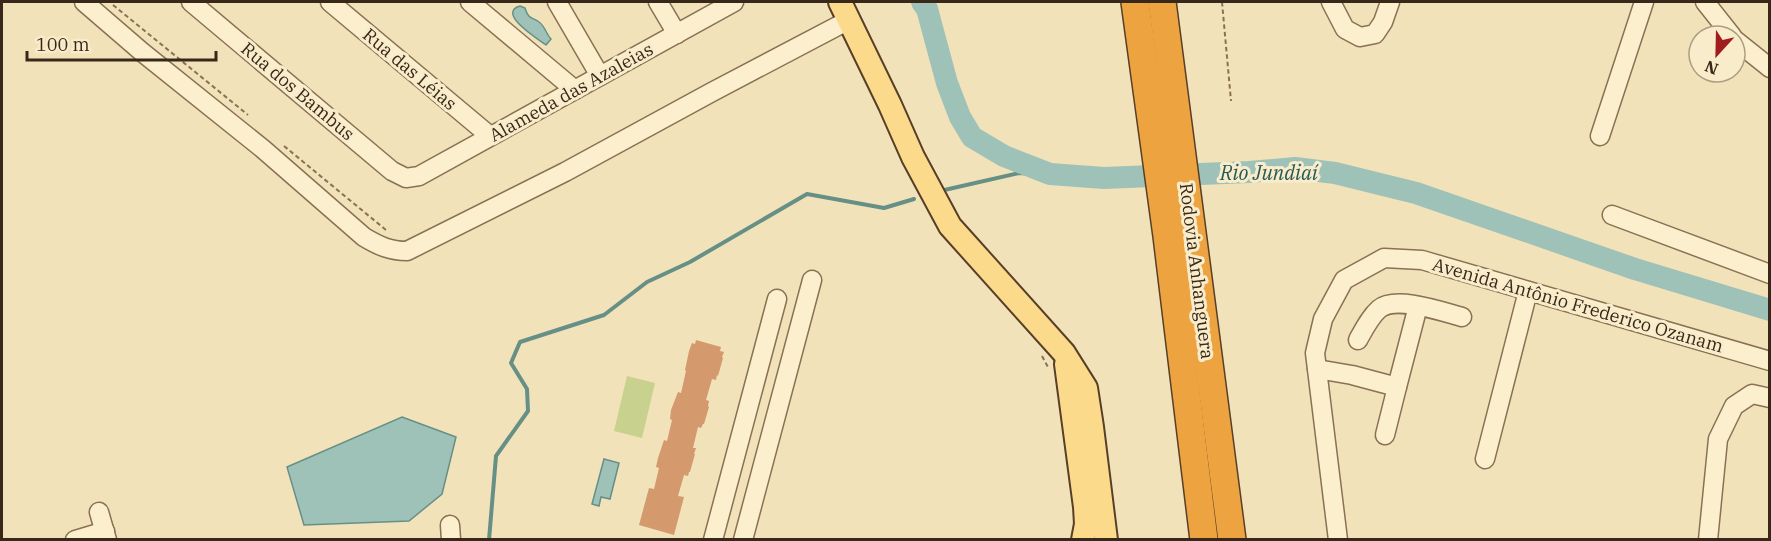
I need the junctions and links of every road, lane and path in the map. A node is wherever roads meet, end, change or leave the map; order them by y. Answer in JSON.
{"nodes":[{"id":1,"x":84,"y":2,"type":"edge"},
{"id":2,"x":108,"y":2,"type":"edge"},
{"id":3,"x":330,"y":2,"type":"edge"},
{"id":4,"x":470,"y":2,"type":"edge"},
{"id":5,"x":557,"y":2,"type":"edge"},
{"id":6,"x":658,"y":2,"type":"edge"},
{"id":7,"x":734,"y":2,"type":"edge"},
{"id":8,"x":1136,"y":2,"type":"edge"},
{"id":9,"x":1162,"y":2,"type":"edge"},
{"id":10,"x":1222,"y":2,"type":"edge"},
{"id":11,"x":1331,"y":2,"type":"edge"},
{"id":12,"x":1390,"y":2,"type":"edge"},
{"id":13,"x":1644,"y":2,"type":"edge"},
{"id":14,"x":1705,"y":2,"type":"edge"},
{"id":15,"x":202,"y":5,"type":"edge"},
{"id":16,"x":119,"y":10,"type":"dead end"},
{"id":17,"x":845,"y":11,"type":"edge"},
{"id":18,"x":1722,"y":24,"type":"edge"},
{"id":19,"x":676,"y":34,"type":"junction"},
{"id":20,"x":1747,"y":50,"type":"edge"},
{"id":21,"x":1770,"y":68,"type":"edge"},
{"id":22,"x":600,"y":76,"type":"junction"},
{"id":23,"x":575,"y":90,"type":"junction"},
{"id":24,"x":1231,"y":101,"type":"dead end"},
{"id":25,"x":490,"y":136,"type":"junction"},
{"id":26,"x":1600,"y":136,"type":"dead end"},
{"id":27,"x":405,"y":178,"type":"joint"},
{"id":28,"x":1612,"y":215,"type":"dead end"},
{"id":29,"x":1179,"y":235,"type":"junction"},
{"id":30,"x":1770,"y":274,"type":"edge"},
{"id":31,"x":812,"y":279,"type":"dead end"},
{"id":32,"x":1528,"y":291,"type":"junction"},
{"id":33,"x":1418,"y":306,"type":"junction"},
{"id":34,"x":1462,"y":317,"type":"dead end"},
{"id":35,"x":800,"y":325,"type":"junction"},
{"id":36,"x":1358,"y":340,"type":"dead end"},
{"id":37,"x":1770,"y":361,"type":"edge"},
{"id":38,"x":1317,"y":369,"type":"junction"},
{"id":39,"x":1397,"y":387,"type":"junction"},
{"id":40,"x":1770,"y":398,"type":"edge"},
{"id":41,"x":1384,"y":435,"type":"dead end"},
{"id":42,"x":1485,"y":459,"type":"dead end"},
{"id":43,"x":1089,"y":474,"type":"junction"},
{"id":44,"x":99,"y":512,"type":"dead end"},
{"id":45,"x":106,"y":535,"type":"edge"},
{"id":46,"x":75,"y":540,"type":"edge"},
{"id":47,"x":713,"y":540,"type":"edge"},
{"id":48,"x":743,"y":540,"type":"edge"},
{"id":49,"x":1083,"y":540,"type":"edge"},
{"id":50,"x":1107,"y":540,"type":"edge"},
{"id":51,"x":1204,"y":540,"type":"edge"},
{"id":52,"x":1232,"y":540,"type":"edge"},
{"id":53,"x":1338,"y":540,"type":"edge"},
{"id":54,"x":1708,"y":540,"type":"edge"}],
"edges":[{"from":1,"to":17,"type":"street"},
{"from":2,"to":16,"type":"path"},
{"from":3,"to":25,"type":"street","name":"Rua das Léias"},
{"from":4,"to":23,"type":"street"},
{"from":5,"to":22,"type":"street"},
{"from":6,"to":19,"type":"street"},
{"from":7,"to":19,"type":"street","name":"Alameda das Azaleias"},
{"from":8,"to":29,"type":"highway","name":"Rodovia Anhanguera"},
{"from":9,"to":29,"type":"highway","name":"Rodovia Anhanguera"},
{"from":10,"to":24,"type":"path"},
{"from":11,"to":12,"type":"street"},
{"from":13,"to":26,"type":"street"},
{"from":14,"to":18,"type":"street"},
{"from":15,"to":27,"type":"street","name":"Rua dos Bambus"},
{"from":17,"to":43,"type":"main road"},
{"from":19,"to":22,"type":"street","name":"Alameda das Azaleias"},
{"from":20,"to":21,"type":"street"},
{"from":22,"to":23,"type":"street","name":"Alameda das Azaleias"},
{"from":23,"to":25,"type":"street","name":"Alameda das Azaleias"},
{"from":25,"to":27,"type":"street","name":"Alameda das Azaleias"},
{"from":28,"to":30,"type":"street"},
{"from":29,"to":51,"type":"highway","name":"Rodovia Anhanguera"},
{"from":29,"to":52,"type":"highway","name":"Rodovia Anhanguera"},
{"from":31,"to":35,"type":"street"},
{"from":32,"to":37,"type":"street","name":"Avenida Antônio Frederico Ozanam"},
{"from":32,"to":38,"type":"street","name":"Avenida Antônio Frederico Ozanam"},
{"from":32,"to":42,"type":"street"},
{"from":33,"to":34,"type":"street"},
{"from":33,"to":36,"type":"street"},
{"from":33,"to":39,"type":"street"},
{"from":35,"to":47,"type":"street"},
{"from":35,"to":48,"type":"street"},
{"from":38,"to":39,"type":"street"},
{"from":38,"to":53,"type":"street"},
{"from":39,"to":41,"type":"street"},
{"from":40,"to":54,"type":"street"},
{"from":43,"to":49,"type":"main road"},
{"from":43,"to":50,"type":"main road"},
{"from":44,"to":45,"type":"street"},
{"from":45,"to":46,"type":"street"}]}
